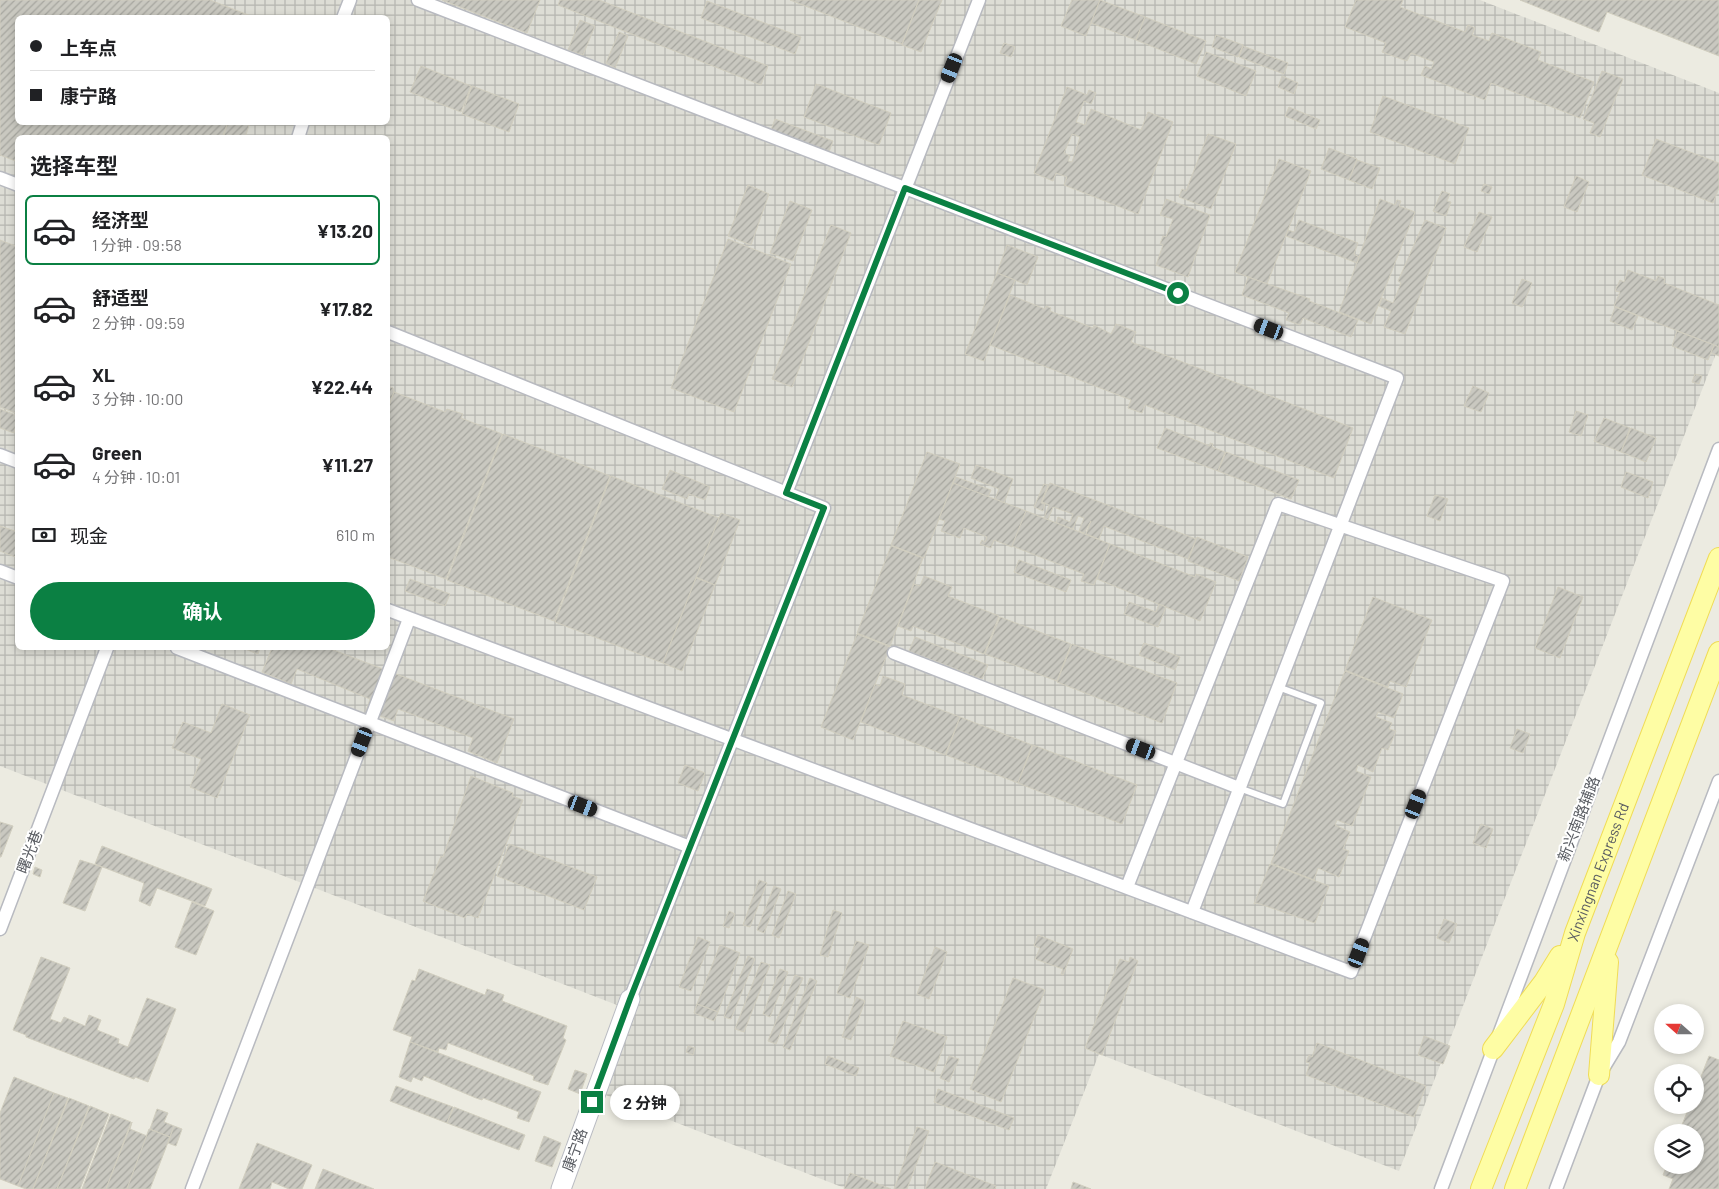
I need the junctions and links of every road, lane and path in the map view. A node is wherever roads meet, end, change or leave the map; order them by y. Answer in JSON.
{"nodes":[{"id":1,"x":350,"y":0,"type":"edge"},
{"id":2,"x":418,"y":0,"type":"edge"},
{"id":3,"x":979,"y":0,"type":"edge"},
{"id":4,"x":344,"y":15,"type":"edge"},
{"id":5,"x":0,"y":178,"type":"edge"},
{"id":6,"x":15,"y":184,"type":"edge"},
{"id":7,"x":905,"y":188,"type":"junction"},
{"id":8,"x":390,"y":333,"type":"edge"},
{"id":9,"x":1719,"y":449,"type":"edge"},
{"id":10,"x":0,"y":455,"type":"edge"},
{"id":11,"x":15,"y":461,"type":"edge"},
{"id":12,"x":786,"y":493,"type":"junction"},
{"id":13,"x":1340,"y":525,"type":"junction"},
{"id":14,"x":1719,"y":558,"type":"edge"},
{"id":15,"x":0,"y":571,"type":"edge"},
{"id":16,"x":15,"y":577,"type":"edge"},
{"id":17,"x":390,"y":611,"type":"edge"},
{"id":18,"x":409,"y":619,"type":"junction"},
{"id":19,"x":106,"y":650,"type":"edge"},
{"id":20,"x":183,"y":650,"type":"edge"},
{"id":21,"x":1719,"y":652,"type":"edge"},
{"id":22,"x":894,"y":653,"type":"dead end"},
{"id":23,"x":1278,"y":687,"type":"junction"},
{"id":24,"x":370,"y":723,"type":"junction"},
{"id":25,"x":732,"y":739,"type":"junction"},
{"id":26,"x":1176,"y":763,"type":"junction"},
{"id":27,"x":1719,"y":782,"type":"edge"},
{"id":28,"x":1239,"y":788,"type":"junction"},
{"id":29,"x":690,"y":847,"type":"junction"},
{"id":30,"x":1127,"y":887,"type":"junction"},
{"id":31,"x":1192,"y":912,"type":"junction"},
{"id":32,"x":0,"y":929,"type":"edge"},
{"id":33,"x":1575,"y":933,"type":"junction"},
{"id":34,"x":1609,"y":940,"type":"junction"},
{"id":35,"x":630,"y":999,"type":"joint"},
{"id":36,"x":1493,"y":1049,"type":"junction"},
{"id":37,"x":1599,"y":1074,"type":"junction"},
{"id":38,"x":192,"y":1189,"type":"edge"},
{"id":39,"x":560,"y":1189,"type":"edge"},
{"id":40,"x":1441,"y":1189,"type":"edge"},
{"id":41,"x":1481,"y":1189,"type":"edge"},
{"id":42,"x":1515,"y":1189,"type":"edge"},
{"id":43,"x":1556,"y":1189,"type":"edge"}],
"edges":[{"from":1,"to":4,"type":"street"},
{"from":2,"to":7,"type":"street"},
{"from":3,"to":7,"type":"street"},
{"from":5,"to":6,"type":"street"},
{"from":7,"to":12,"type":"street"},
{"from":7,"to":13,"type":"street"},
{"from":8,"to":12,"type":"street"},
{"from":9,"to":36,"type":"street","name":"新兴南路辅路"},
{"from":10,"to":11,"type":"street"},
{"from":12,"to":25,"type":"street"},
{"from":13,"to":23,"type":"street"},
{"from":13,"to":26,"type":"street"},
{"from":13,"to":31,"type":"street"},
{"from":14,"to":33,"type":"main road","name":"Xinxingnan Express Rd"},
{"from":15,"to":16,"type":"street"},
{"from":17,"to":18,"type":"street"},
{"from":18,"to":24,"type":"street"},
{"from":18,"to":25,"type":"street"},
{"from":19,"to":32,"type":"street","name":"曙光巷"},
{"from":20,"to":24,"type":"street"},
{"from":21,"to":34,"type":"main road"},
{"from":22,"to":26,"type":"street"},
{"from":23,"to":28,"type":"street"},
{"from":23,"to":28,"type":"lane"},
{"from":24,"to":29,"type":"street"},
{"from":24,"to":38,"type":"street"},
{"from":25,"to":29,"type":"street"},
{"from":25,"to":30,"type":"street"},
{"from":26,"to":28,"type":"street"},
{"from":26,"to":30,"type":"street"},
{"from":27,"to":37,"type":"street"},
{"from":28,"to":31,"type":"street"},
{"from":29,"to":35,"type":"street"},
{"from":30,"to":31,"type":"street"},
{"from":33,"to":36,"type":"main road"},
{"from":33,"to":41,"type":"main road","name":"Xinxingnan Express Rd"},
{"from":34,"to":37,"type":"main road"},
{"from":34,"to":42,"type":"main road"},
{"from":35,"to":39,"type":"street","name":"康宁路"},
{"from":36,"to":40,"type":"street","name":"新兴南路辅路"},
{"from":37,"to":43,"type":"street"}]}
